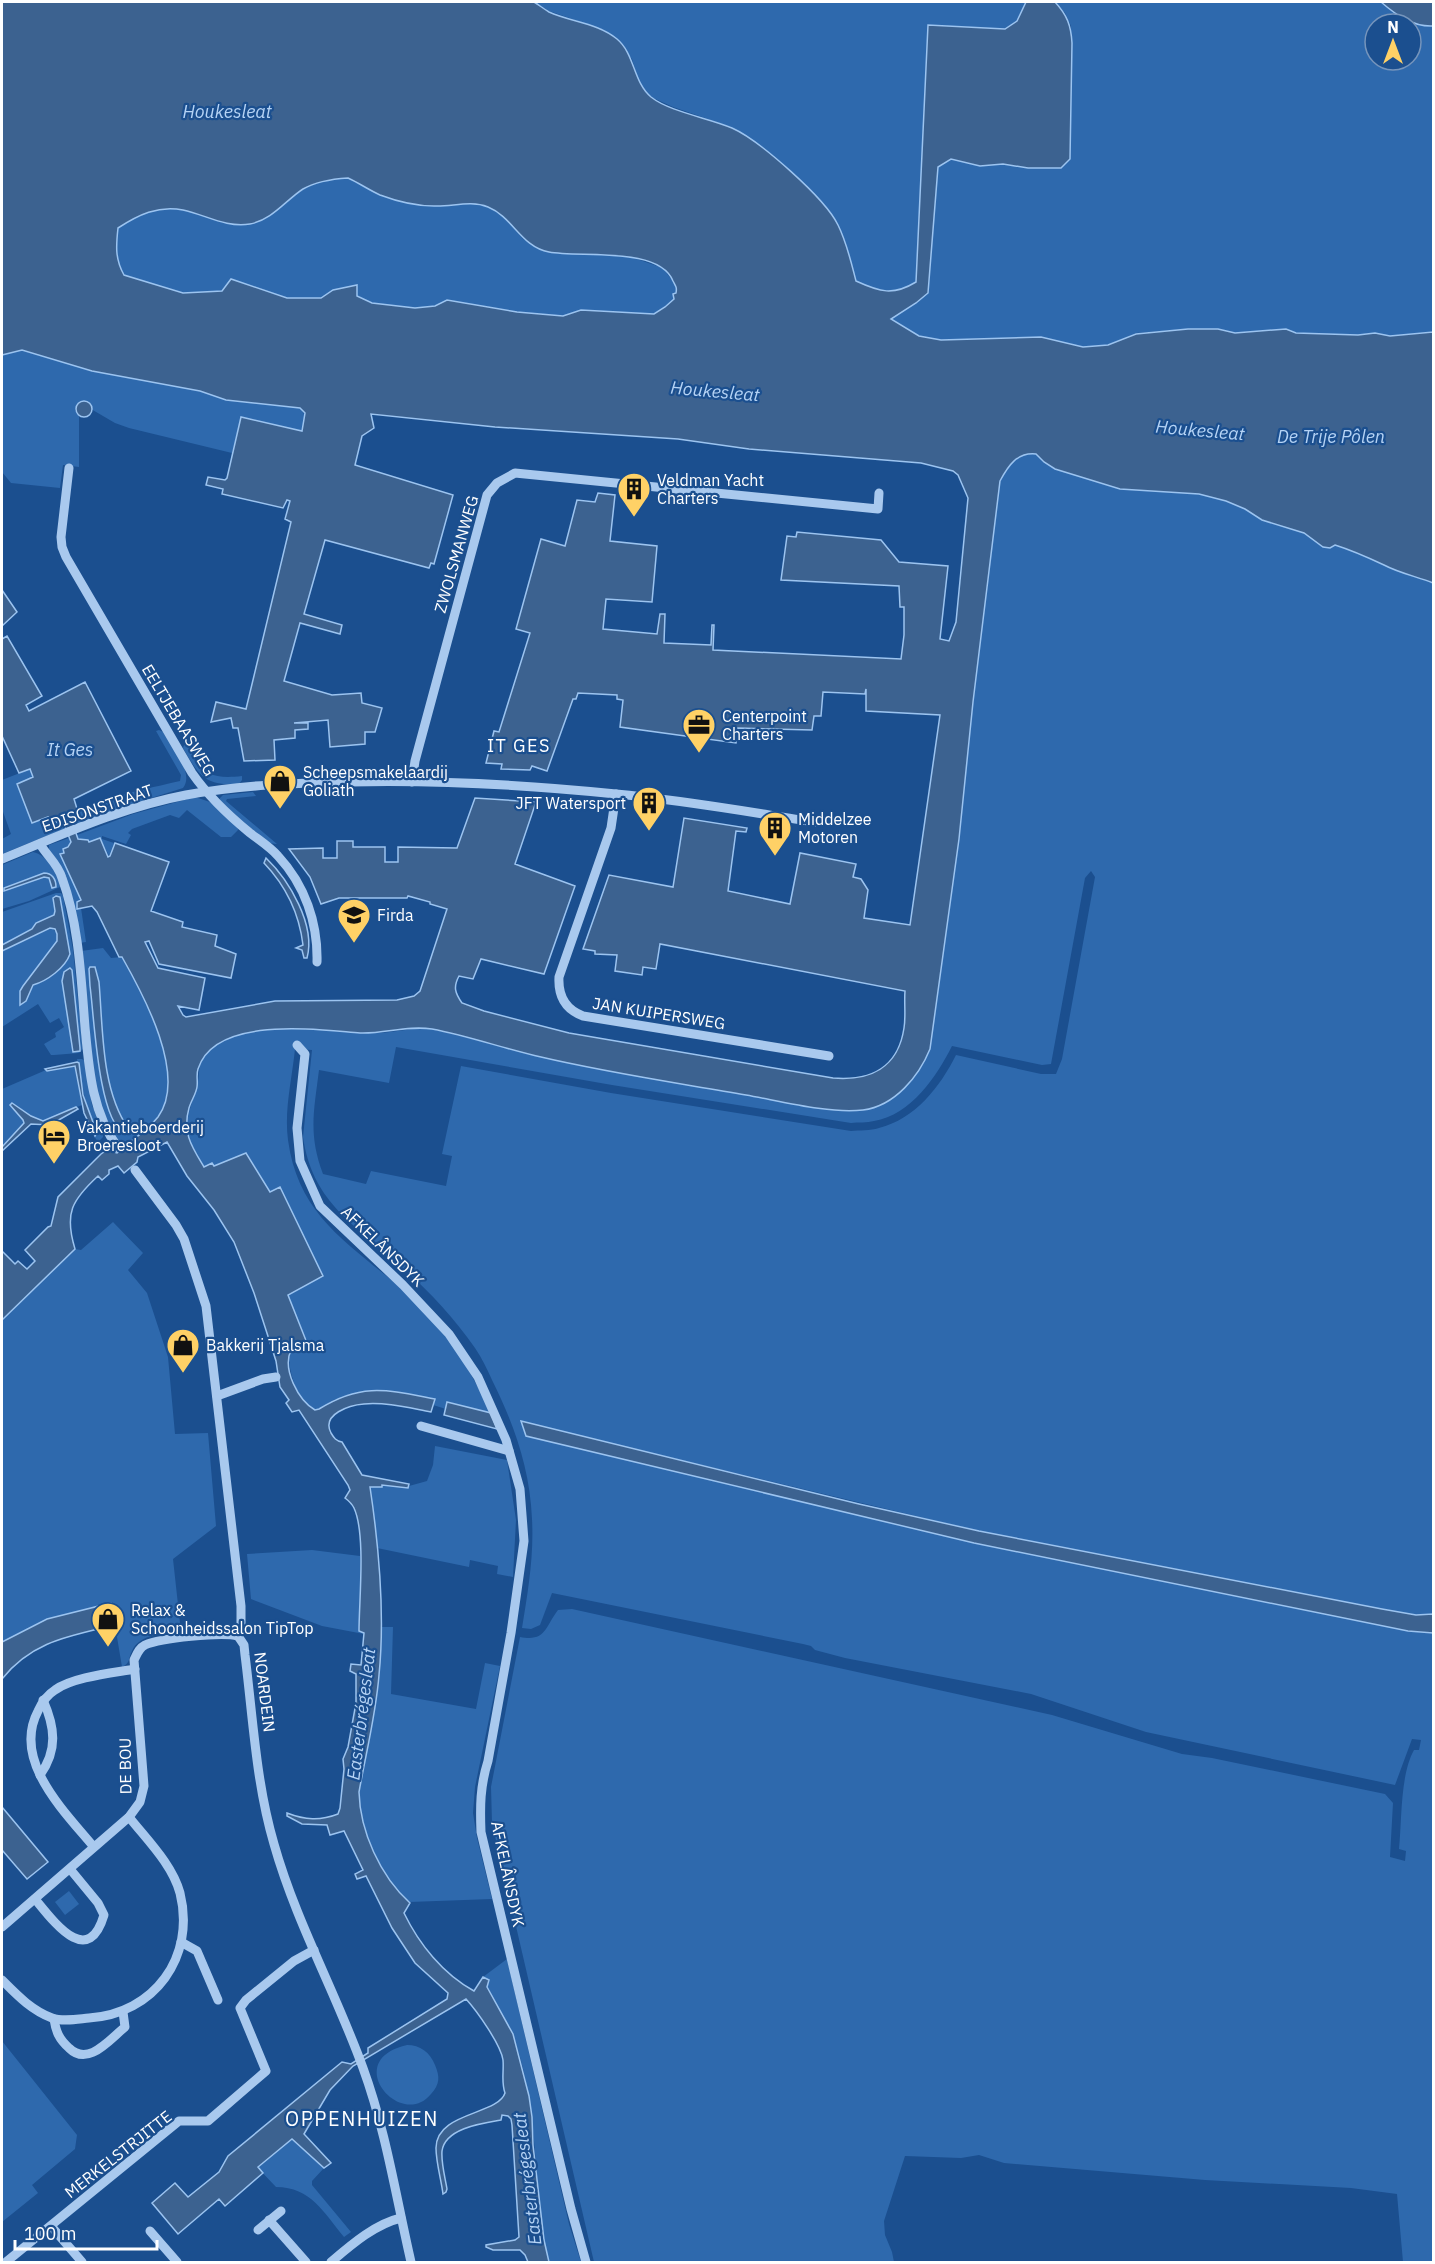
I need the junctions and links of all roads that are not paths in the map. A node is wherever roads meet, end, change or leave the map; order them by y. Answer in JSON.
{"nodes":[{"id":1,"x":69,"y":468,"type":"dead end"},
{"id":2,"x":879,"y":493,"type":"dead end"},
{"id":3,"x":412,"y":782,"type":"junction"},
{"id":4,"x":205,"y":792,"type":"junction"},
{"id":5,"x":616,"y":794,"type":"junction"},
{"id":6,"x":814,"y":822,"type":"dead end"},
{"id":7,"x":40,"y":844,"type":"junction"},
{"id":8,"x":2,"y":860,"type":"edge"},
{"id":9,"x":317,"y":962,"type":"dead end"},
{"id":10,"x":297,"y":1045,"type":"dead end"},
{"id":11,"x":829,"y":1056,"type":"dead end"},
{"id":12,"x":118,"y":1148,"type":"dead end"},
{"id":13,"x":135,"y":1170,"type":"dead end"},
{"id":14,"x":276,"y":1377,"type":"dead end"},
{"id":15,"x":217,"y":1396,"type":"junction"},
{"id":16,"x":421,"y":1426,"type":"dead end"},
{"id":17,"x":509,"y":1451,"type":"junction"},
{"id":18,"x":238,"y":1636,"type":"junction"},
{"id":19,"x":135,"y":1668,"type":"junction"},
{"id":20,"x":43,"y":1700,"type":"junction"},
{"id":21,"x":40,"y":1774,"type":"junction"},
{"id":22,"x":129,"y":1817,"type":"junction"},
{"id":23,"x":93,"y":1846,"type":"junction"},
{"id":24,"x":70,"y":1869,"type":"junction"},
{"id":25,"x":34,"y":1899,"type":"junction"},
{"id":26,"x":2,"y":1927,"type":"edge"},
{"id":27,"x":181,"y":1942,"type":"junction"},
{"id":28,"x":314,"y":1950,"type":"junction"},
{"id":29,"x":2,"y":1980,"type":"edge"},
{"id":30,"x":218,"y":2000,"type":"dead end"},
{"id":31,"x":123,"y":2012,"type":"junction"},
{"id":32,"x":54,"y":2019,"type":"junction"},
{"id":33,"x":281,"y":2211,"type":"dead end"},
{"id":34,"x":401,"y":2218,"type":"junction"},
{"id":35,"x":269,"y":2220,"type":"junction"},
{"id":36,"x":51,"y":2226,"type":"junction"},
{"id":37,"x":258,"y":2230,"type":"dead end"},
{"id":38,"x":150,"y":2231,"type":"dead end"},
{"id":39,"x":6,"y":2262,"type":"edge"},
{"id":40,"x":82,"y":2262,"type":"edge"},
{"id":41,"x":177,"y":2262,"type":"edge"},
{"id":42,"x":306,"y":2262,"type":"edge"},
{"id":43,"x":331,"y":2262,"type":"edge"},
{"id":44,"x":411,"y":2262,"type":"edge"},
{"id":45,"x":586,"y":2262,"type":"edge"}],
"edges":[{"from":1,"to":4,"type":"street","name":"EELTJEBAASWEG"},
{"from":2,"to":3,"type":"street","name":"ZWOLSMANWEG"},
{"from":3,"to":4,"type":"street","name":"EDISONSTRAAT"},
{"from":3,"to":5,"type":"street","name":"EDISONSTRAAT"},
{"from":4,"to":7,"type":"street","name":"EDISONSTRAAT"},
{"from":4,"to":9,"type":"street","name":"EELTJEBAASWEG"},
{"from":5,"to":6,"type":"street","name":"EDISONSTRAAT"},
{"from":5,"to":11,"type":"street","name":"JAN KUIPERSWEG"},
{"from":7,"to":8,"type":"street","name":"EDISONSTRAAT"},
{"from":7,"to":12,"type":"street"},
{"from":10,"to":17,"type":"street","name":"AFKELÂNSDYK"},
{"from":13,"to":15,"type":"street","name":"NOARDEIN"},
{"from":14,"to":15,"type":"street"},
{"from":15,"to":18,"type":"street","name":"NOARDEIN"},
{"from":16,"to":17,"type":"street"},
{"from":17,"to":45,"type":"street","name":"AFKELÂNSDYK"},
{"from":18,"to":19,"type":"street"},
{"from":18,"to":28,"type":"street","name":"NOARDEIN"},
{"from":19,"to":20,"type":"street"},
{"from":19,"to":22,"type":"street","name":"DE BOU"},
{"from":20,"to":21,"type":"street"},
{"from":20,"to":21,"type":"street"},
{"from":21,"to":23,"type":"street"},
{"from":22,"to":23,"type":"street","name":"DE BOU"},
{"from":22,"to":27,"type":"street"},
{"from":23,"to":24,"type":"street","name":"DE BOU"},
{"from":24,"to":25,"type":"street","name":"DE BOU"},
{"from":24,"to":25,"type":"street"},
{"from":25,"to":26,"type":"street","name":"DE BOU"},
{"from":27,"to":30,"type":"street"},
{"from":27,"to":31,"type":"street"},
{"from":28,"to":34,"type":"street","name":"NOARDEIN"},
{"from":28,"to":36,"type":"street","name":"MERKELSTRJITTE"},
{"from":29,"to":32,"type":"street"},
{"from":31,"to":32,"type":"street"},
{"from":31,"to":32,"type":"street"},
{"from":33,"to":35,"type":"street"},
{"from":34,"to":43,"type":"street"},
{"from":34,"to":44,"type":"street","name":"NOARDEIN"},
{"from":35,"to":37,"type":"street"},
{"from":35,"to":42,"type":"street"},
{"from":36,"to":39,"type":"street","name":"MERKELSTRJITTE"},
{"from":36,"to":40,"type":"street"},
{"from":38,"to":41,"type":"street"}]}
